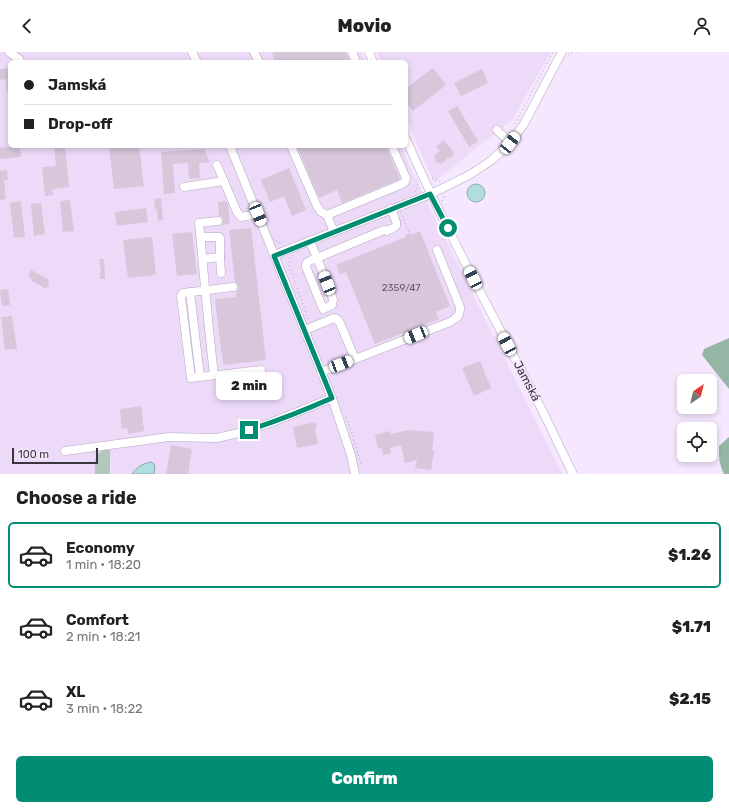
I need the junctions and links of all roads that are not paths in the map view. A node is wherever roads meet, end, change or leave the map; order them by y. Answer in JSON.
{"nodes":[{"id":1,"x":8,"y":52,"type":"edge"},
{"id":2,"x":562,"y":52,"type":"edge"},
{"id":3,"x":19,"y":60,"type":"edge"},
{"id":4,"x":497,"y":130,"type":"dead end"},
{"id":5,"x":409,"y":139,"type":"edge"},
{"id":6,"x":510,"y":143,"type":"junction"},
{"id":7,"x":231,"y":148,"type":"edge"},
{"id":8,"x":292,"y":148,"type":"edge"},
{"id":9,"x":393,"y":148,"type":"edge"},
{"id":10,"x":217,"y":165,"type":"dead end"},
{"id":11,"x":224,"y":181,"type":"junction"},
{"id":12,"x":184,"y":187,"type":"dead end"},
{"id":13,"x":430,"y":194,"type":"junction"},
{"id":14,"x":391,"y":210,"type":"junction"},
{"id":15,"x":258,"y":214,"type":"junction"},
{"id":16,"x":327,"y":215,"type":"junction"},
{"id":17,"x":218,"y":221,"type":"dead end"},
{"id":18,"x":334,"y":232,"type":"junction"},
{"id":19,"x":201,"y":237,"type":"junction"},
{"id":20,"x":310,"y":241,"type":"junction"},
{"id":21,"x":437,"y":250,"type":"dead end"},
{"id":22,"x":274,"y":256,"type":"junction"},
{"id":23,"x":220,"y":257,"type":"junction"},
{"id":24,"x":317,"y":258,"type":"junction"},
{"id":25,"x":203,"y":259,"type":"junction"},
{"id":26,"x":221,"y":273,"type":"dead end"},
{"id":27,"x":233,"y":287,"type":"dead end"},
{"id":28,"x":206,"y":290,"type":"junction"},
{"id":29,"x":190,"y":292,"type":"junction"},
{"id":30,"x":208,"y":327,"type":"junction"},
{"id":31,"x":194,"y":328,"type":"junction"},
{"id":32,"x":185,"y":329,"type":"junction"},
{"id":33,"x":304,"y":330,"type":"junction"},
{"id":34,"x":355,"y":359,"type":"junction"},
{"id":35,"x":261,"y":370,"type":"dead end"},
{"id":36,"x":321,"y":372,"type":"junction"},
{"id":37,"x":214,"y":376,"type":"junction"},
{"id":38,"x":200,"y":377,"type":"junction"},
{"id":39,"x":332,"y":398,"type":"junction"},
{"id":40,"x":65,"y":452,"type":"dead end"},
{"id":41,"x":355,"y":474,"type":"edge"},
{"id":42,"x":573,"y":474,"type":"edge"}],
"edges":[{"from":1,"to":3,"type":"street"},
{"from":2,"to":6,"type":"street"},
{"from":4,"to":6,"type":"street"},
{"from":5,"to":13,"type":"street","name":"Jamská"},
{"from":6,"to":13,"type":"street"},
{"from":7,"to":15,"type":"street"},
{"from":8,"to":16,"type":"street"},
{"from":9,"to":16,"type":"street"},
{"from":10,"to":11,"type":"street"},
{"from":11,"to":12,"type":"street"},
{"from":11,"to":15,"type":"street"},
{"from":13,"to":14,"type":"street"},
{"from":13,"to":42,"type":"street","name":"Jamská"},
{"from":14,"to":18,"type":"street"},
{"from":14,"to":24,"type":"street"},
{"from":15,"to":22,"type":"street"},
{"from":16,"to":18,"type":"street"},
{"from":17,"to":19,"type":"street"},
{"from":18,"to":20,"type":"street"},
{"from":19,"to":23,"type":"street"},
{"from":19,"to":25,"type":"street"},
{"from":20,"to":22,"type":"street"},
{"from":20,"to":24,"type":"street"},
{"from":21,"to":34,"type":"street"},
{"from":22,"to":33,"type":"street"},
{"from":23,"to":25,"type":"street"},
{"from":23,"to":26,"type":"street"},
{"from":24,"to":24,"type":"street"},
{"from":25,"to":28,"type":"street"},
{"from":27,"to":28,"type":"street"},
{"from":28,"to":29,"type":"street"},
{"from":28,"to":30,"type":"street"},
{"from":29,"to":31,"type":"street"},
{"from":29,"to":32,"type":"street"},
{"from":30,"to":31,"type":"street"},
{"from":30,"to":37,"type":"street"},
{"from":31,"to":32,"type":"street"},
{"from":31,"to":38,"type":"street"},
{"from":32,"to":38,"type":"street"},
{"from":33,"to":34,"type":"street"},
{"from":33,"to":36,"type":"street"},
{"from":34,"to":36,"type":"street"},
{"from":35,"to":37,"type":"street"},
{"from":36,"to":39,"type":"street"},
{"from":37,"to":38,"type":"street"},
{"from":39,"to":40,"type":"street"},
{"from":39,"to":41,"type":"street"}]}
